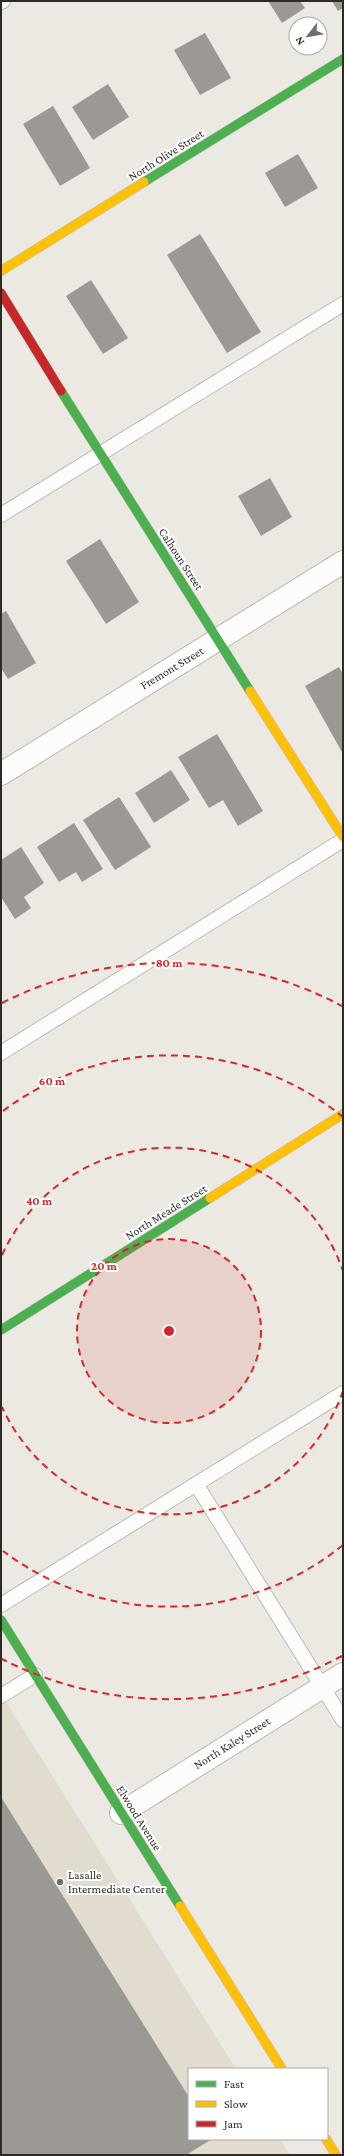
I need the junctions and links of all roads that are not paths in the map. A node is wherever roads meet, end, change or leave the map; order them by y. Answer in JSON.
{"nodes":[{"id":1,"x":343,"y":59,"type":"edge"},
{"id":2,"x":1,"y":272,"type":"edge"},
{"id":3,"x":1,"y":293,"type":"edge"},
{"id":4,"x":343,"y":304,"type":"edge"},
{"id":5,"x":100,"y":454,"type":"junction"},
{"id":6,"x":1,"y":515,"type":"edge"},
{"id":7,"x":343,"y":562,"type":"edge"},
{"id":8,"x":219,"y":640,"type":"junction"},
{"id":9,"x":1,"y":774,"type":"edge"},
{"id":10,"x":343,"y":837,"type":"edge"},
{"id":11,"x":343,"y":840,"type":"edge"},
{"id":12,"x":1,"y":1054,"type":"edge"},
{"id":13,"x":343,"y":1114,"type":"edge"},
{"id":14,"x":1,"y":1330,"type":"edge"},
{"id":15,"x":343,"y":1393,"type":"edge"},
{"id":16,"x":196,"y":1484,"type":"junction"},
{"id":17,"x":1,"y":1606,"type":"edge"},
{"id":18,"x":1,"y":1620,"type":"edge"},
{"id":19,"x":343,"y":1674,"type":"edge"},
{"id":20,"x":35,"y":1675,"type":"junction"},
{"id":21,"x":322,"y":1687,"type":"junction"},
{"id":22,"x":1,"y":1696,"type":"edge"},
{"id":23,"x":343,"y":1720,"type":"edge"},
{"id":24,"x":121,"y":1812,"type":"junction"},
{"id":25,"x":281,"y":2068,"type":"edge"},
{"id":26,"x":327,"y":2140,"type":"edge"},
{"id":27,"x":336,"y":2155,"type":"edge"}],
"edges":[{"from":1,"to":2,"type":"street","name":"North Olive Street"},
{"from":3,"to":5,"type":"street","name":"Calhoun Street"},
{"from":4,"to":5,"type":"lane"},
{"from":5,"to":6,"type":"lane"},
{"from":5,"to":8,"type":"street","name":"Calhoun Street"},
{"from":7,"to":8,"type":"street","name":"Fremont Street"},
{"from":8,"to":9,"type":"street","name":"Fremont Street"},
{"from":8,"to":10,"type":"street","name":"Calhoun Street"},
{"from":11,"to":12,"type":"lane"},
{"from":13,"to":14,"type":"street","name":"North Meade Street"},
{"from":15,"to":16,"type":"lane"},
{"from":16,"to":17,"type":"lane"},
{"from":16,"to":21,"type":"lane"},
{"from":18,"to":20,"type":"street","name":"Elwood Avenue"},
{"from":19,"to":21,"type":"street","name":"North Kaley Street"},
{"from":20,"to":22,"type":"lane"},
{"from":20,"to":24,"type":"street","name":"Elwood Avenue"},
{"from":21,"to":23,"type":"lane"},
{"from":21,"to":24,"type":"street","name":"North Kaley Street"},
{"from":24,"to":25,"type":"street","name":"Elwood Avenue"},
{"from":26,"to":27,"type":"street"}]}
